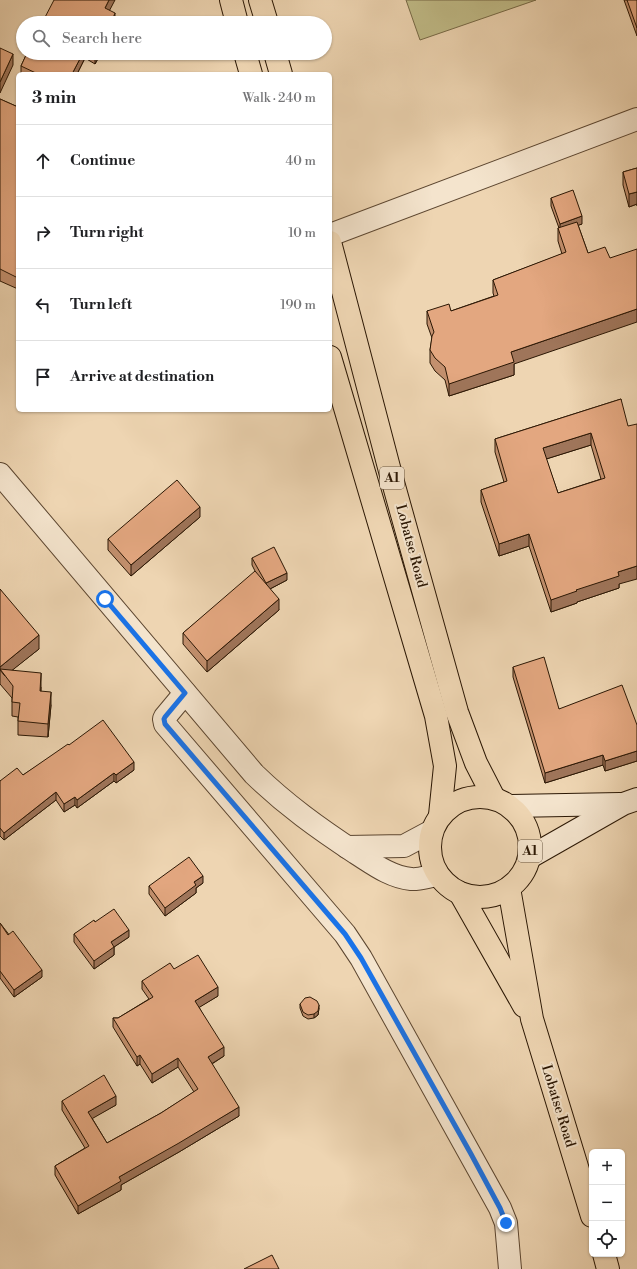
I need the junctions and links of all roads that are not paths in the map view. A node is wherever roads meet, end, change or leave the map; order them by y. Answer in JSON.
{"nodes":[{"id":1,"x":231,"y":0,"type":"edge"},
{"id":2,"x":260,"y":0,"type":"edge"},
{"id":3,"x":235,"y":16,"type":"edge"},
{"id":4,"x":265,"y":16,"type":"edge"},
{"id":5,"x":247,"y":60,"type":"edge"},
{"id":6,"x":277,"y":60,"type":"edge"},
{"id":7,"x":250,"y":72,"type":"edge"},
{"id":8,"x":281,"y":72,"type":"edge"},
{"id":9,"x":637,"y":119,"type":"edge"},
{"id":10,"x":332,"y":234,"type":"edge"},
{"id":11,"x":332,"y":250,"type":"edge"},
{"id":12,"x":332,"y":365,"type":"edge"},
{"id":13,"x":0,"y":474,"type":"edge"},
{"id":14,"x":185,"y":693,"type":"junction"},
{"id":15,"x":630,"y":801,"type":"edge"},
{"id":16,"x":502,"y":802,"type":"junction"},
{"id":17,"x":436,"y":823,"type":"junction"},
{"id":18,"x":347,"y":847,"type":"junction"},
{"id":19,"x":530,"y":857,"type":"junction"},
{"id":20,"x":438,"y":875,"type":"junction"},
{"id":21,"x":509,"y":888,"type":"junction"},
{"id":22,"x":460,"y":893,"type":"junction"},
{"id":23,"x":532,"y":1019,"type":"junction"},
{"id":24,"x":589,"y":1206,"type":"edge"},
{"id":25,"x":605,"y":1257,"type":"edge"},
{"id":26,"x":510,"y":1269,"type":"edge"},
{"id":27,"x":608,"y":1269,"type":"edge"}],
"edges":[{"from":1,"to":3,"type":"highway"},
{"from":2,"to":4,"type":"highway"},
{"from":5,"to":7,"type":"highway"},
{"from":6,"to":8,"type":"highway"},
{"from":9,"to":10,"type":"street"},
{"from":11,"to":16,"type":"highway","name":"Lobatse Road","number":"A1"},
{"from":12,"to":17,"type":"highway","name":"Lobatse Road","number":"A1"},
{"from":13,"to":14,"type":"street"},
{"from":14,"to":18,"type":"street"},
{"from":14,"to":26,"type":"street"},
{"from":15,"to":16,"type":"street"},
{"from":15,"to":19,"type":"street"},
{"from":16,"to":17,"type":"highway"},
{"from":16,"to":19,"type":"highway","name":"Lobatse Road","number":"A1"},
{"from":17,"to":18,"type":"street"},
{"from":17,"to":20,"type":"highway","name":"Lobatse Road","number":"A1"},
{"from":18,"to":20,"type":"street"},
{"from":19,"to":21,"type":"highway","name":"Lobatse Road","number":"A1"},
{"from":20,"to":22,"type":"highway","name":"Lobatse Road","number":"A1"},
{"from":21,"to":22,"type":"highway","name":"Lobatse Road","number":"A1"},
{"from":21,"to":23,"type":"highway","name":"Lobatse Road","number":"A1"},
{"from":22,"to":23,"type":"highway","name":"Lobatse Road","number":"A1"},
{"from":23,"to":24,"type":"highway","name":"Lobatse Road","number":"A1"},
{"from":25,"to":27,"type":"highway"}]}
